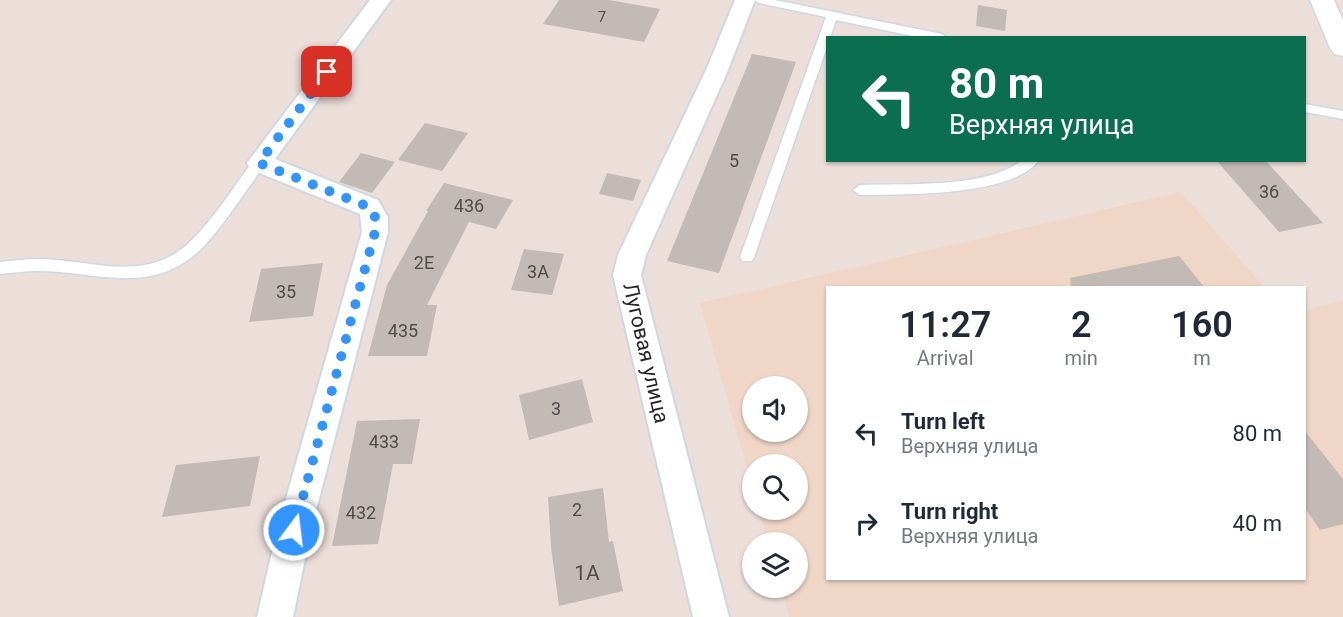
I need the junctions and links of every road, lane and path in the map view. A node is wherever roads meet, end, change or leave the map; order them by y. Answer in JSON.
{"nodes":[{"id":1,"x":381,"y":0,"type":"edge"},
{"id":2,"x":745,"y":0,"type":"edge"},
{"id":3,"x":759,"y":0,"type":"edge"},
{"id":4,"x":1322,"y":0,"type":"edge"},
{"id":5,"x":832,"y":16,"type":"junction"},
{"id":6,"x":932,"y":36,"type":"edge"},
{"id":7,"x":1343,"y":48,"type":"edge"},
{"id":8,"x":1306,"y":108,"type":"edge"},
{"id":9,"x":1343,"y":115,"type":"edge"},
{"id":10,"x":1030,"y":162,"type":"edge"},
{"id":11,"x":259,"y":163,"type":"junction"},
{"id":12,"x":860,"y":190,"type":"dead end"},
{"id":13,"x":747,"y":257,"type":"dead end"},
{"id":14,"x":1,"y":269,"type":"edge"},
{"id":15,"x":275,"y":617,"type":"edge"},
{"id":16,"x":711,"y":617,"type":"edge"}],
"edges":[{"from":1,"to":11,"type":"street"},
{"from":2,"to":16,"type":"street","name":"Луговая улица"},
{"from":3,"to":5,"type":"lane"},
{"from":4,"to":7,"type":"street"},
{"from":5,"to":6,"type":"lane"},
{"from":5,"to":13,"type":"lane"},
{"from":8,"to":9,"type":"lane"},
{"from":10,"to":12,"type":"lane"},
{"from":11,"to":14,"type":"lane"},
{"from":11,"to":15,"type":"street"}]}
